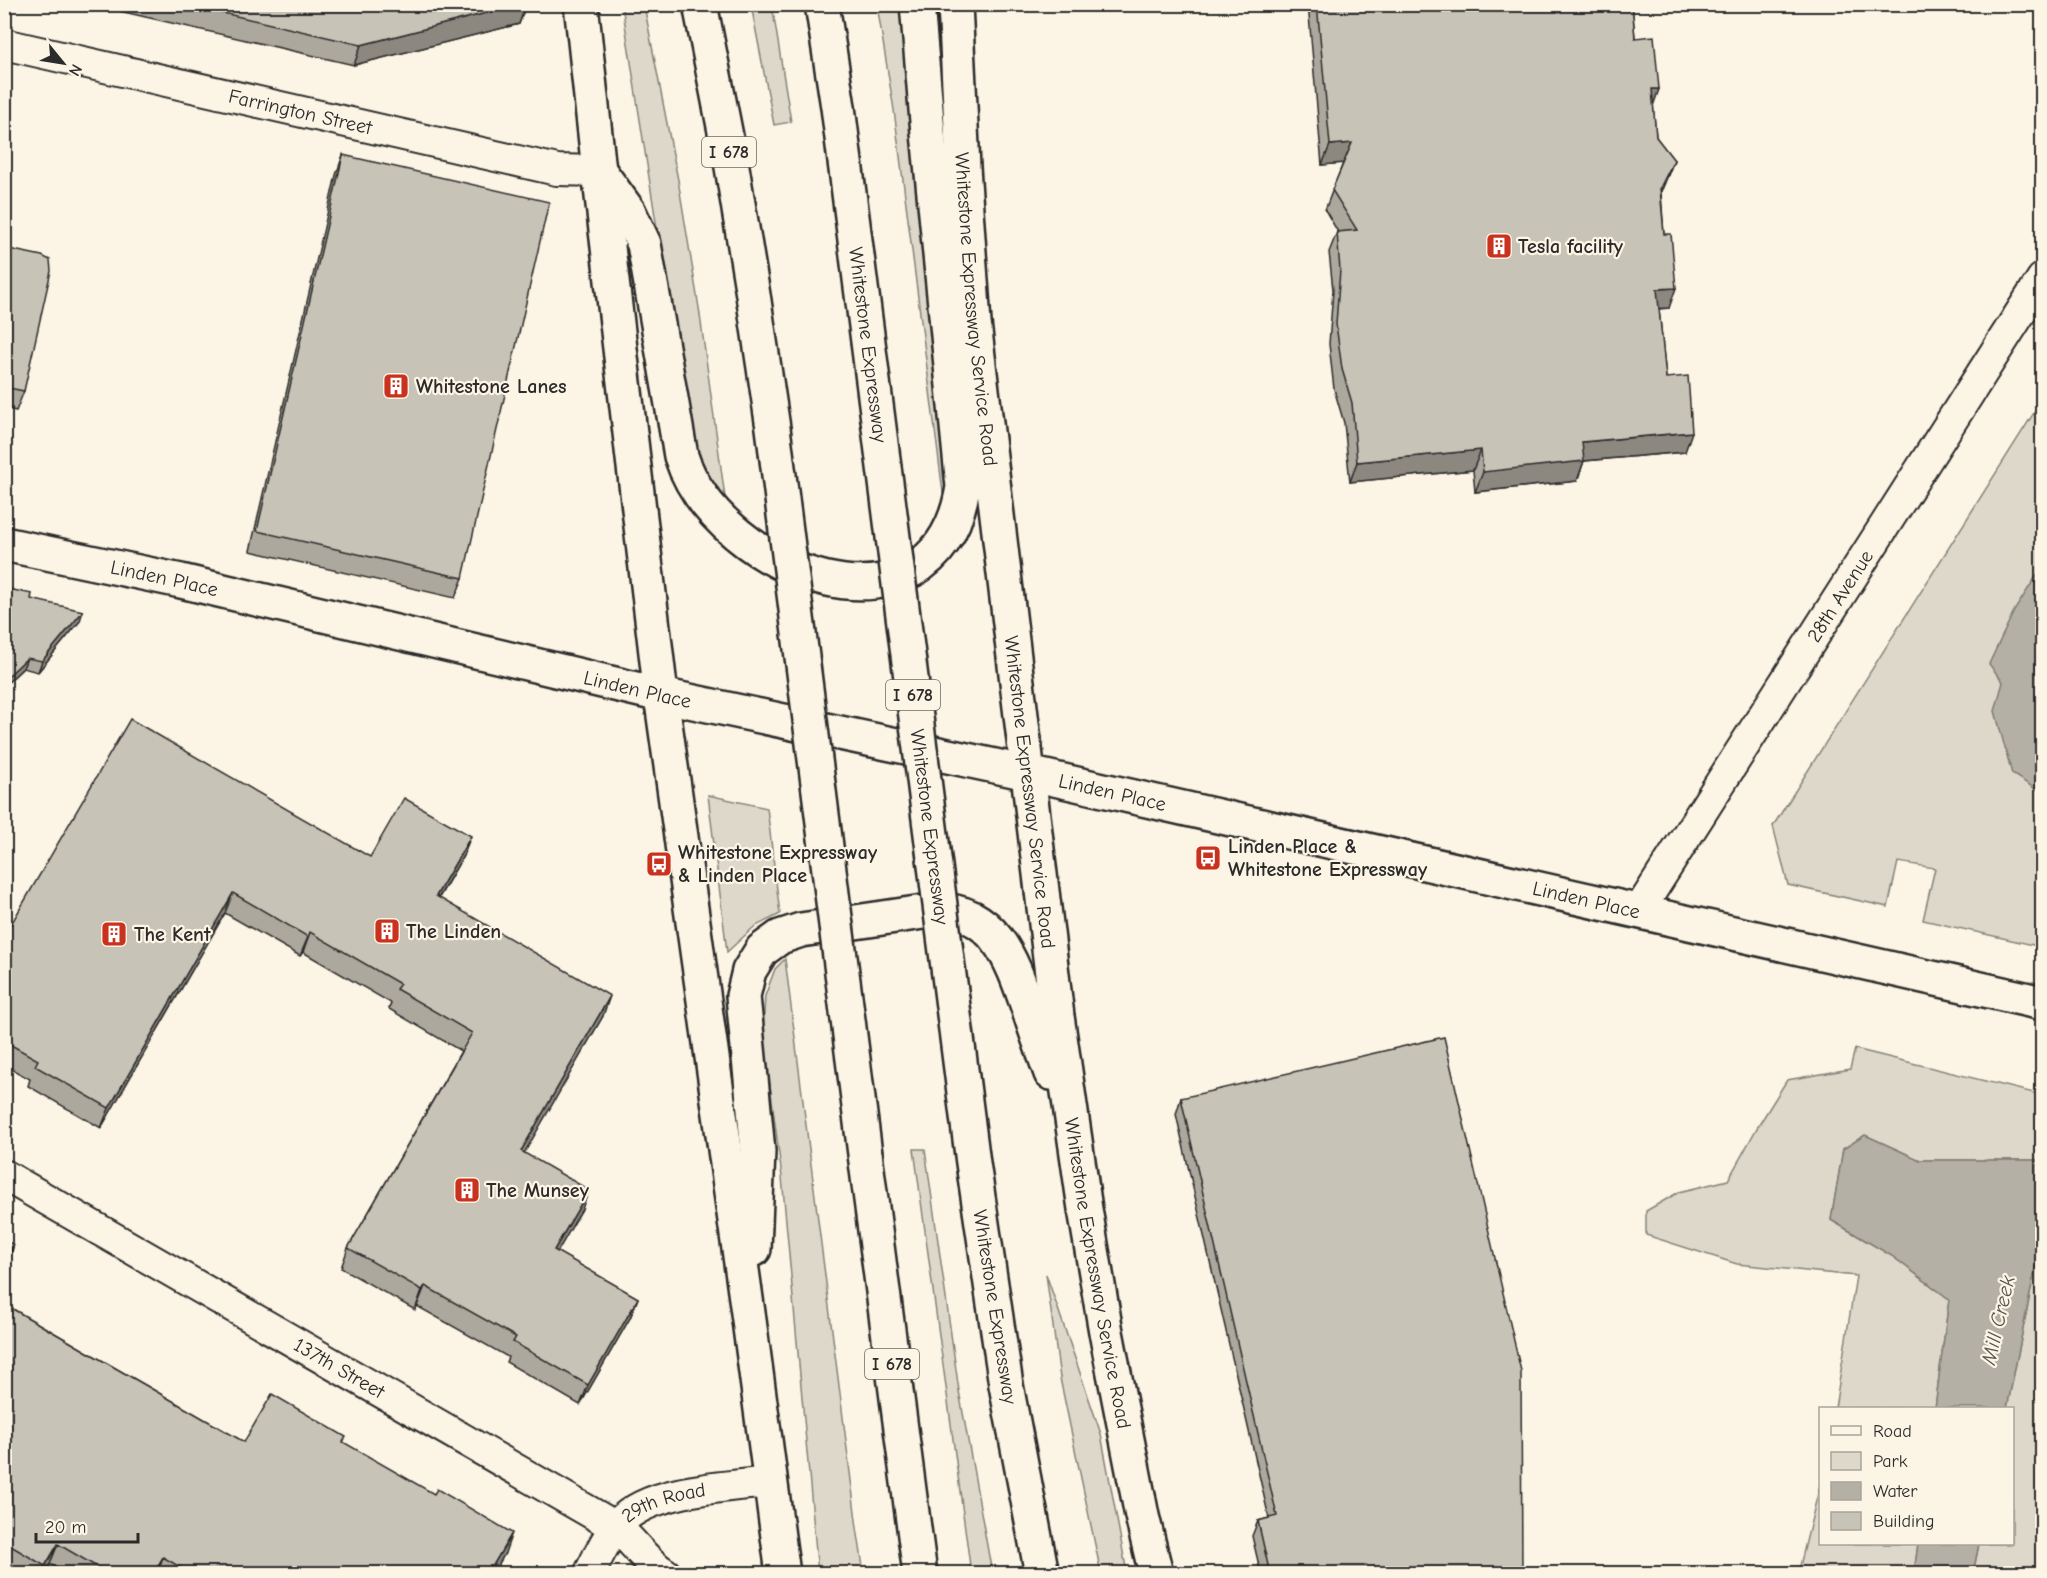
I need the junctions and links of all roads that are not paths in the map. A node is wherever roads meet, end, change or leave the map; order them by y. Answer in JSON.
{"nodes":[{"id":1,"x":581,"y":4,"type":"edge"},
{"id":2,"x":700,"y":4,"type":"edge"},
{"id":3,"x":822,"y":4,"type":"edge"},
{"id":4,"x":917,"y":4,"type":"edge"},
{"id":5,"x":955,"y":4,"type":"edge"},
{"id":6,"x":4,"y":44,"type":"edge"},
{"id":7,"x":599,"y":171,"type":"junction"},
{"id":8,"x":2043,"y":279,"type":"edge"},
{"id":9,"x":4,"y":544,"type":"edge"},
{"id":10,"x":661,"y":695,"type":"junction"},
{"id":11,"x":1028,"y":773,"type":"junction"},
{"id":12,"x":1638,"y":912,"type":"junction"},
{"id":13,"x":2043,"y":1004,"type":"edge"},
{"id":14,"x":1076,"y":1146,"type":"junction"},
{"id":15,"x":4,"y":1175,"type":"edge"},
{"id":16,"x":749,"y":1320,"type":"junction"},
{"id":17,"x":770,"y":1482,"type":"junction"},
{"id":18,"x":616,"y":1527,"type":"junction"},
{"id":19,"x":589,"y":1574,"type":"edge"},
{"id":20,"x":666,"y":1574,"type":"edge"},
{"id":21,"x":783,"y":1574,"type":"edge"},
{"id":22,"x":920,"y":1574,"type":"edge"},
{"id":23,"x":1042,"y":1574,"type":"edge"},
{"id":24,"x":1156,"y":1574,"type":"edge"}],
"edges":[{"from":1,"to":7,"type":"main road"},
{"from":2,"to":22,"type":"main road","number":"I 678","bridge":true},
{"from":3,"to":23,"type":"main road","name":"Whitestone Expressway","number":"I 678","bridge":true},
{"from":4,"to":7,"type":"main road"},
{"from":5,"to":11,"type":"main road","name":"Whitestone Expressway Service Road"},
{"from":6,"to":7,"type":"street","name":"Farrington Street"},
{"from":7,"to":10,"type":"main road"},
{"from":8,"to":12,"type":"street","name":"28th Avenue"},
{"from":9,"to":10,"type":"main road","name":"Linden Place"},
{"from":10,"to":11,"type":"main road","name":"Linden Place"},
{"from":10,"to":16,"type":"main road"},
{"from":11,"to":12,"type":"main road","name":"Linden Place"},
{"from":11,"to":14,"type":"main road","name":"Whitestone Expressway Service Road"},
{"from":12,"to":13,"type":"main road","name":"Linden Place"},
{"from":14,"to":16,"type":"main road"},
{"from":14,"to":24,"type":"main road","name":"Whitestone Expressway Service Road"},
{"from":15,"to":18,"type":"street","name":"137th Street"},
{"from":16,"to":17,"type":"main road"},
{"from":17,"to":18,"type":"street","name":"29th Road"},
{"from":17,"to":21,"type":"main road"},
{"from":18,"to":19,"type":"street","name":"29th Road"},
{"from":18,"to":20,"type":"street","name":"137th Street"}]}
